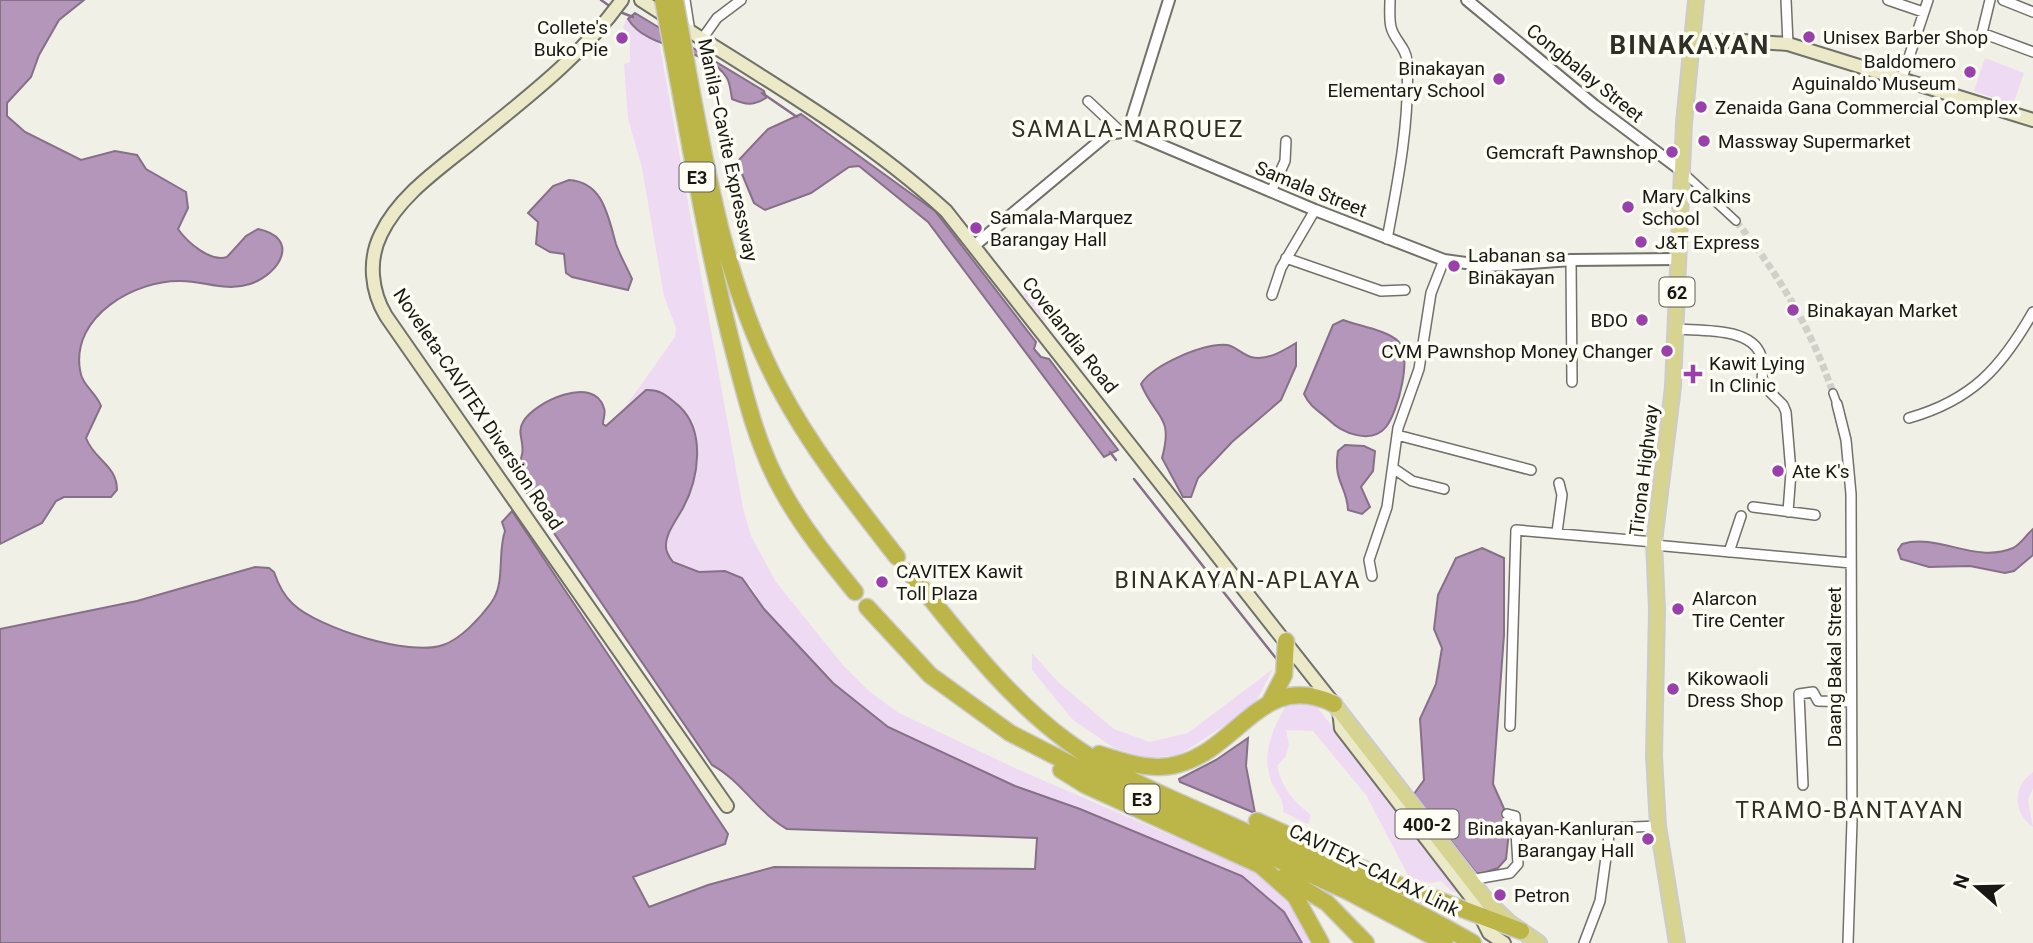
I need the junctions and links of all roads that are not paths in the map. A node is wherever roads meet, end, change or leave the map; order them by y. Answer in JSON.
{"nodes":[{"id":1,"x":622,"y":0,"type":"edge"},
{"id":2,"x":641,"y":0,"type":"edge"},
{"id":3,"x":663,"y":0,"type":"edge"},
{"id":4,"x":676,"y":0,"type":"edge"},
{"id":5,"x":685,"y":0,"type":"edge"},
{"id":6,"x":741,"y":0,"type":"edge"},
{"id":7,"x":1169,"y":0,"type":"edge"},
{"id":8,"x":1390,"y":0,"type":"edge"},
{"id":9,"x":1467,"y":0,"type":"edge"},
{"id":10,"x":1696,"y":0,"type":"edge"},
{"id":11,"x":1786,"y":0,"type":"edge"},
{"id":12,"x":1888,"y":0,"type":"edge"},
{"id":13,"x":1928,"y":0,"type":"edge"},
{"id":14,"x":1990,"y":0,"type":"edge"},
{"id":15,"x":2003,"y":0,"type":"edge"},
{"id":16,"x":1923,"y":12,"type":"junction"},
{"id":17,"x":2033,"y":12,"type":"edge"},
{"id":18,"x":696,"y":35,"type":"junction"},
{"id":19,"x":1690,"y":42,"type":"junction"},
{"id":20,"x":1788,"y":44,"type":"junction"},
{"id":21,"x":2033,"y":52,"type":"edge"},
{"id":22,"x":682,"y":70,"type":"junction"},
{"id":23,"x":1902,"y":78,"type":"junction"},
{"id":24,"x":1088,"y":101,"type":"dead end"},
{"id":25,"x":2033,"y":120,"type":"edge"},
{"id":26,"x":1124,"y":132,"type":"junction"},
{"id":27,"x":1286,"y":141,"type":"dead end"},
{"id":28,"x":1682,"y":171,"type":"junction"},
{"id":29,"x":1271,"y":192,"type":"junction"},
{"id":30,"x":1315,"y":210,"type":"junction"},
{"id":31,"x":1736,"y":222,"type":"tunnel mouth"},
{"id":32,"x":1387,"y":239,"type":"junction"},
{"id":33,"x":975,"y":244,"type":"junction"},
{"id":34,"x":1286,"y":258,"type":"junction"},
{"id":35,"x":1678,"y":259,"type":"junction"},
{"id":36,"x":1444,"y":260,"type":"junction"},
{"id":37,"x":1571,"y":260,"type":"junction"},
{"id":38,"x":1405,"y":290,"type":"dead end"},
{"id":39,"x":1272,"y":295,"type":"dead end"},
{"id":40,"x":2033,"y":312,"type":"edge"},
{"id":41,"x":1676,"y":329,"type":"junction"},
{"id":42,"x":1572,"y":382,"type":"dead end"},
{"id":43,"x":1833,"y":393,"type":"tunnel mouth"},
{"id":44,"x":1837,"y":404,"type":"joint"},
{"id":45,"x":1909,"y":418,"type":"dead end"},
{"id":46,"x":1397,"y":435,"type":"junction"},
{"id":47,"x":1393,"y":468,"type":"junction"},
{"id":48,"x":1531,"y":470,"type":"dead end"},
{"id":49,"x":1559,"y":483,"type":"dead end"},
{"id":50,"x":1444,"y":489,"type":"dead end"},
{"id":51,"x":1753,"y":507,"type":"dead end"},
{"id":52,"x":1788,"y":512,"type":"junction"},
{"id":53,"x":1815,"y":515,"type":"dead end"},
{"id":54,"x":1741,"y":516,"type":"dead end"},
{"id":55,"x":1558,"y":532,"type":"junction"},
{"id":56,"x":1654,"y":543,"type":"junction"},
{"id":57,"x":1729,"y":552,"type":"junction"},
{"id":58,"x":897,"y":556,"type":"dead end"},
{"id":59,"x":1851,"y":564,"type":"junction"},
{"id":60,"x":909,"y":572,"type":"dead end"},
{"id":61,"x":1372,"y":576,"type":"dead end"},
{"id":62,"x":855,"y":592,"type":"dead end"},
{"id":63,"x":867,"y":607,"type":"dead end"},
{"id":64,"x":1286,"y":641,"type":"junction"},
{"id":65,"x":1270,"y":702,"type":"junction"},
{"id":66,"x":1851,"y":702,"type":"junction"},
{"id":67,"x":1337,"y":707,"type":"junction"},
{"id":68,"x":1510,"y":726,"type":"dead end"},
{"id":69,"x":1036,"y":748,"type":"junction"},
{"id":70,"x":1079,"y":750,"type":"junction"},
{"id":71,"x":1803,"y":785,"type":"dead end"},
{"id":72,"x":727,"y":806,"type":"dead end"},
{"id":73,"x":1507,"y":814,"type":"dead end"},
{"id":74,"x":1658,"y":826,"type":"junction"},
{"id":75,"x":1254,"y":835,"type":"junction"},
{"id":76,"x":1260,"y":865,"type":"junction"},
{"id":77,"x":1470,"y":880,"type":"junction"},
{"id":78,"x":1479,"y":917,"type":"junction"},
{"id":79,"x":1521,"y":931,"type":"junction"},
{"id":80,"x":1321,"y":943,"type":"edge"},
{"id":81,"x":1366,"y":943,"type":"edge"},
{"id":82,"x":1445,"y":943,"type":"edge"},
{"id":83,"x":1473,"y":943,"type":"edge"},
{"id":84,"x":1504,"y":943,"type":"edge"},
{"id":85,"x":1539,"y":943,"type":"edge"},
{"id":86,"x":1584,"y":943,"type":"edge"},
{"id":87,"x":1677,"y":943,"type":"edge"},
{"id":88,"x":1848,"y":943,"type":"edge"}],
"edges":[{"from":1,"to":72,"type":"main road","name":"Noveleta-CAVITEX Diversion Road"},
{"from":2,"to":18,"type":"main road","name":"Covelandia Road","number":"400-2"},
{"from":3,"to":22,"type":"highway","name":"Manila–Cavite Expressway","number":"E3","bridge":true},
{"from":4,"to":22,"type":"highway","name":"Manila–Cavite Expressway","number":"E3","bridge":true},
{"from":5,"to":18,"type":"street"},
{"from":6,"to":18,"type":"street"},
{"from":7,"to":26,"type":"street"},
{"from":8,"to":32,"type":"street"},
{"from":9,"to":28,"type":"street","name":"Congbalay Street"},
{"from":10,"to":19,"type":"main road","name":"Tirona Highway","number":"62"},
{"from":11,"to":20,"type":"street"},
{"from":12,"to":16,"type":"street"},
{"from":13,"to":16,"type":"street"},
{"from":14,"to":21,"type":"street"},
{"from":15,"to":17,"type":"street"},
{"from":16,"to":23,"type":"street"},
{"from":18,"to":33,"type":"main road","name":"Covelandia Road","number":"400-2"},
{"from":19,"to":20,"type":"main road"},
{"from":19,"to":28,"type":"main road","name":"Tirona Highway","number":"62"},
{"from":20,"to":23,"type":"main road"},
{"from":22,"to":58,"type":"highway","name":"Manila–Cavite Expressway","number":"E3"},
{"from":22,"to":62,"type":"highway","name":"Manila–Cavite Expressway","number":"E3"},
{"from":23,"to":25,"type":"main road"},
{"from":24,"to":26,"type":"street"},
{"from":26,"to":29,"type":"street","name":"Samala Street"},
{"from":26,"to":33,"type":"street"},
{"from":27,"to":29,"type":"street"},
{"from":28,"to":31,"type":"street"},
{"from":28,"to":35,"type":"main road","name":"Tirona Highway","number":"62"},
{"from":29,"to":30,"type":"street","name":"Samala Street"},
{"from":30,"to":32,"type":"street","name":"Samala Street"},
{"from":30,"to":34,"type":"street"},
{"from":32,"to":36,"type":"street","name":"Samala Street"},
{"from":33,"to":64,"type":"main road","name":"Covelandia Road","number":"400-2"},
{"from":34,"to":38,"type":"street"},
{"from":34,"to":39,"type":"street"},
{"from":35,"to":37,"type":"street","name":"Samala Street"},
{"from":35,"to":41,"type":"main road","name":"Tirona Highway","number":"62"},
{"from":36,"to":37,"type":"street","name":"Samala Street"},
{"from":36,"to":46,"type":"street"},
{"from":37,"to":42,"type":"street"},
{"from":40,"to":45,"type":"street"},
{"from":41,"to":52,"type":"street"},
{"from":41,"to":56,"type":"main road","name":"Tirona Highway","number":"62"},
{"from":43,"to":44,"type":"street","name":"Daang Bakal Street"},
{"from":44,"to":59,"type":"street","name":"Daang Bakal Street"},
{"from":46,"to":47,"type":"street"},
{"from":46,"to":48,"type":"street"},
{"from":47,"to":50,"type":"street"},
{"from":47,"to":61,"type":"street"},
{"from":49,"to":55,"type":"street"},
{"from":51,"to":52,"type":"street"},
{"from":52,"to":53,"type":"street"},
{"from":54,"to":57,"type":"street"},
{"from":55,"to":56,"type":"street"},
{"from":55,"to":68,"type":"street"},
{"from":56,"to":57,"type":"street"},
{"from":56,"to":74,"type":"main road","name":"Tirona Highway","number":"62"},
{"from":57,"to":59,"type":"street"},
{"from":59,"to":66,"type":"street","name":"Daang Bakal Street"},
{"from":60,"to":70,"type":"highway","number":"E3"},
{"from":63,"to":69,"type":"highway","number":"E3"},
{"from":64,"to":65,"type":"highway"},
{"from":64,"to":67,"type":"main road","name":"Covelandia Road","number":"400-2"},
{"from":65,"to":67,"type":"highway"},
{"from":65,"to":70,"type":"highway"},
{"from":66,"to":71,"type":"street"},
{"from":66,"to":88,"type":"street","name":"Daang Bakal Street"},
{"from":67,"to":77,"type":"main road","name":"Covelandia Road","number":"400-2"},
{"from":67,"to":78,"type":"main road","name":"Covelandia Road","number":"400-2"},
{"from":69,"to":75,"type":"highway","number":"E3"},
{"from":69,"to":76,"type":"highway"},
{"from":70,"to":75,"type":"highway","number":"E3"},
{"from":73,"to":77,"type":"street"},
{"from":74,"to":86,"type":"street"},
{"from":74,"to":87,"type":"main road","name":"Tirona Highway","number":"62"},
{"from":75,"to":78,"type":"highway"},
{"from":75,"to":82,"type":"highway","name":"CAVITEX–CALAX Link","number":"E3"},
{"from":75,"to":83,"type":"highway","name":"CAVITEX–CALAX Link","number":"E3"},
{"from":76,"to":80,"type":"highway"},
{"from":76,"to":81,"type":"highway"},
{"from":77,"to":79,"type":"main road","name":"Covelandia Road","number":"400-2"},
{"from":78,"to":79,"type":"highway"},
{"from":78,"to":84,"type":"main road","name":"Covelandia Road","number":"400-2"},
{"from":79,"to":85,"type":"main road","name":"Covelandia Road","number":"400-2"}]}
